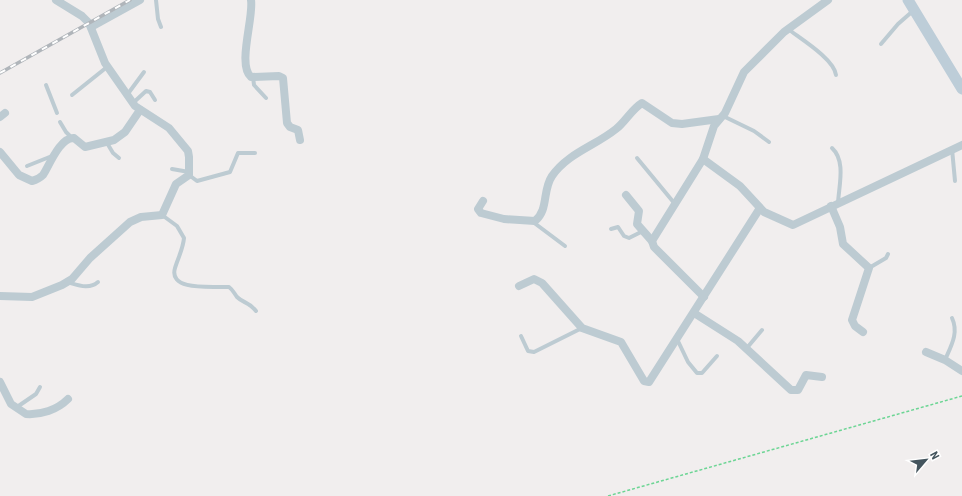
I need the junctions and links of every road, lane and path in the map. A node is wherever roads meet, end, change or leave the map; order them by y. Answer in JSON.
{"nodes":[{"id":1,"x":56,"y":0,"type":"edge"},
{"id":2,"x":140,"y":0,"type":"edge"},
{"id":3,"x":156,"y":0,"type":"edge"},
{"id":4,"x":251,"y":0,"type":"edge"},
{"id":5,"x":828,"y":0,"type":"edge"},
{"id":6,"x":911,"y":5,"type":"edge"},
{"id":7,"x":91,"y":27,"type":"junction"},
{"id":8,"x":161,"y":27,"type":"dead end"},
{"id":9,"x":788,"y":29,"type":"junction"},
{"id":10,"x":881,"y":44,"type":"dead end"},
{"id":11,"x":108,"y":67,"type":"junction"},
{"id":12,"x":144,"y":72,"type":"dead end"},
{"id":13,"x":836,"y":76,"type":"dead end"},
{"id":14,"x":252,"y":77,"type":"junction"},
{"id":15,"x":46,"y":85,"type":"dead end"},
{"id":16,"x":962,"y":89,"type":"edge"},
{"id":17,"x":72,"y":95,"type":"dead end"},
{"id":18,"x":127,"y":96,"type":"junction"},
{"id":19,"x":266,"y":98,"type":"dead end"},
{"id":20,"x":155,"y":100,"type":"dead end"},
{"id":21,"x":133,"y":104,"type":"junction"},
{"id":22,"x":140,"y":110,"type":"junction"},
{"id":23,"x":57,"y":112,"type":"dead end"},
{"id":24,"x":721,"y":118,"type":"junction"},
{"id":25,"x":60,"y":122,"type":"dead end"},
{"id":26,"x":72,"y":138,"type":"junction"},
{"id":27,"x":300,"y":140,"type":"dead end"},
{"id":28,"x":769,"y":142,"type":"dead end"},
{"id":29,"x":107,"y":143,"type":"junction"},
{"id":30,"x":962,"y":145,"type":"edge"},
{"id":31,"x":832,"y":148,"type":"dead end"},
{"id":32,"x":952,"y":149,"type":"junction"},
{"id":33,"x":0,"y":152,"type":"edge"},
{"id":34,"x":255,"y":153,"type":"dead end"},
{"id":35,"x":52,"y":156,"type":"junction"},
{"id":36,"x":119,"y":158,"type":"dead end"},
{"id":37,"x":637,"y":158,"type":"dead end"},
{"id":38,"x":703,"y":159,"type":"junction"},
{"id":39,"x":27,"y":166,"type":"dead end"},
{"id":40,"x":172,"y":170,"type":"dead end"},
{"id":41,"x":189,"y":173,"type":"junction"},
{"id":42,"x":955,"y":181,"type":"dead end"},
{"id":43,"x":626,"y":195,"type":"dead end"},
{"id":44,"x":483,"y":201,"type":"dead end"},
{"id":45,"x":675,"y":204,"type":"junction"},
{"id":46,"x":835,"y":205,"type":"junction"},
{"id":47,"x":760,"y":208,"type":"junction"},
{"id":48,"x":162,"y":215,"type":"junction"},
{"id":49,"x":533,"y":222,"type":"junction"},
{"id":50,"x":611,"y":229,"type":"dead end"},
{"id":51,"x":643,"y":231,"type":"junction"},
{"id":52,"x":652,"y":241,"type":"junction"},
{"id":53,"x":565,"y":246,"type":"dead end"},
{"id":54,"x":888,"y":254,"type":"dead end"},
{"id":55,"x":869,"y":268,"type":"junction"},
{"id":56,"x":67,"y":282,"type":"junction"},
{"id":57,"x":98,"y":282,"type":"dead end"},
{"id":58,"x":519,"y":286,"type":"dead end"},
{"id":59,"x":0,"y":296,"type":"edge"},
{"id":60,"x":704,"y":297,"type":"junction"},
{"id":61,"x":256,"y":311,"type":"dead end"},
{"id":62,"x":694,"y":313,"type":"junction"},
{"id":63,"x":952,"y":318,"type":"dead end"},
{"id":64,"x":582,"y":328,"type":"junction"},
{"id":65,"x":762,"y":330,"type":"dead end"},
{"id":66,"x":863,"y":332,"type":"dead end"},
{"id":67,"x":521,"y":336,"type":"dead end"},
{"id":68,"x":677,"y":338,"type":"junction"},
{"id":69,"x":746,"y":349,"type":"junction"},
{"id":70,"x":926,"y":352,"type":"dead end"},
{"id":71,"x":717,"y":356,"type":"dead end"},
{"id":72,"x":945,"y":360,"type":"junction"},
{"id":73,"x":962,"y":371,"type":"edge"},
{"id":74,"x":822,"y":377,"type":"dead end"},
{"id":75,"x":0,"y":382,"type":"edge"},
{"id":76,"x":40,"y":387,"type":"dead end"},
{"id":77,"x":962,"y":396,"type":"edge"},
{"id":78,"x":68,"y":399,"type":"dead end"},
{"id":79,"x":16,"y":408,"type":"junction"},
{"id":80,"x":608,"y":496,"type":"edge"}],
"edges":[{"from":1,"to":7,"type":"street"},
{"from":2,"to":7,"type":"street"},
{"from":3,"to":8,"type":"lane"},
{"from":4,"to":14,"type":"street"},
{"from":5,"to":9,"type":"street"},
{"from":6,"to":10,"type":"lane"},
{"from":6,"to":16,"type":"street"},
{"from":7,"to":11,"type":"street"},
{"from":9,"to":13,"type":"lane"},
{"from":9,"to":24,"type":"street"},
{"from":11,"to":17,"type":"lane"},
{"from":11,"to":18,"type":"street"},
{"from":12,"to":18,"type":"lane"},
{"from":14,"to":19,"type":"lane"},
{"from":14,"to":27,"type":"street"},
{"from":15,"to":23,"type":"lane"},
{"from":18,"to":21,"type":"street"},
{"from":20,"to":21,"type":"lane"},
{"from":21,"to":22,"type":"street"},
{"from":22,"to":29,"type":"street"},
{"from":22,"to":41,"type":"street"},
{"from":24,"to":28,"type":"lane"},
{"from":24,"to":38,"type":"street"},
{"from":24,"to":49,"type":"street"},
{"from":25,"to":26,"type":"lane"},
{"from":26,"to":29,"type":"street"},
{"from":26,"to":35,"type":"street"},
{"from":29,"to":36,"type":"lane"},
{"from":30,"to":32,"type":"street"},
{"from":31,"to":46,"type":"lane"},
{"from":32,"to":42,"type":"lane"},
{"from":32,"to":46,"type":"street"},
{"from":33,"to":35,"type":"street"},
{"from":34,"to":41,"type":"lane"},
{"from":35,"to":39,"type":"lane"},
{"from":37,"to":45,"type":"lane"},
{"from":38,"to":45,"type":"street"},
{"from":38,"to":47,"type":"street"},
{"from":40,"to":41,"type":"lane"},
{"from":41,"to":48,"type":"street"},
{"from":43,"to":51,"type":"street"},
{"from":44,"to":49,"type":"street"},
{"from":45,"to":52,"type":"street"},
{"from":46,"to":47,"type":"street"},
{"from":46,"to":55,"type":"street"},
{"from":47,"to":60,"type":"street"},
{"from":48,"to":56,"type":"street"},
{"from":48,"to":61,"type":"lane"},
{"from":49,"to":53,"type":"lane"},
{"from":50,"to":51,"type":"lane"},
{"from":51,"to":52,"type":"street"},
{"from":52,"to":60,"type":"street"},
{"from":54,"to":55,"type":"lane"},
{"from":55,"to":66,"type":"street"},
{"from":56,"to":57,"type":"lane"},
{"from":56,"to":59,"type":"street"},
{"from":58,"to":64,"type":"street"},
{"from":60,"to":62,"type":"street"},
{"from":62,"to":68,"type":"street"},
{"from":62,"to":69,"type":"street"},
{"from":63,"to":72,"type":"lane"},
{"from":64,"to":67,"type":"lane"},
{"from":64,"to":68,"type":"street"},
{"from":65,"to":69,"type":"lane"},
{"from":68,"to":71,"type":"lane"},
{"from":69,"to":74,"type":"street"},
{"from":70,"to":72,"type":"street"},
{"from":72,"to":73,"type":"street"},
{"from":75,"to":79,"type":"street"},
{"from":76,"to":79,"type":"lane"},
{"from":77,"to":80,"type":"path"},
{"from":78,"to":79,"type":"street"}]}
